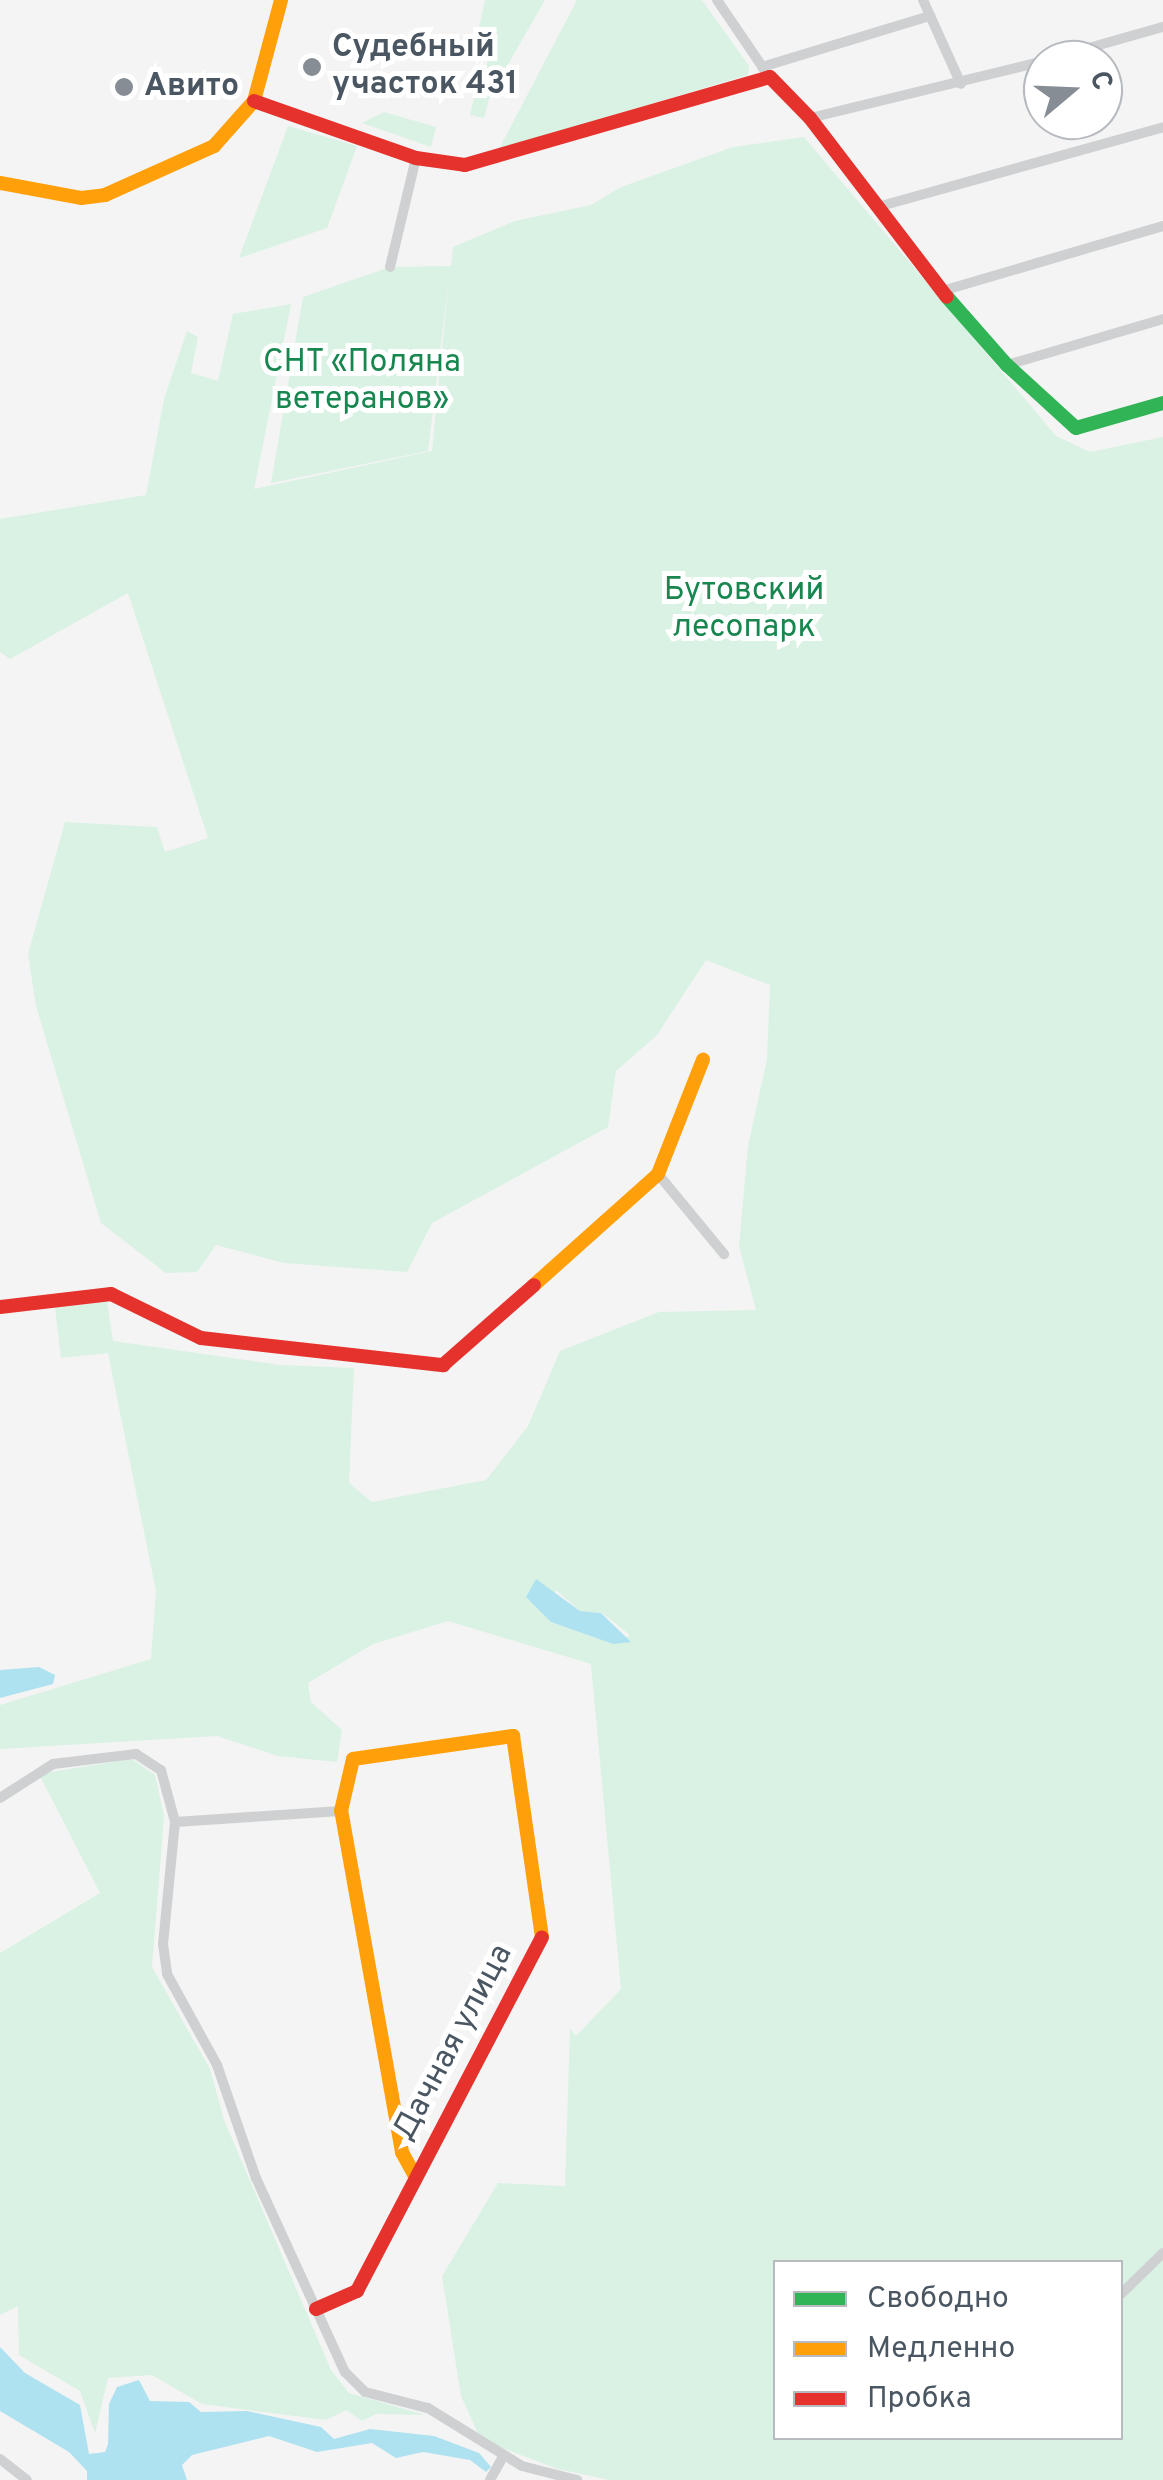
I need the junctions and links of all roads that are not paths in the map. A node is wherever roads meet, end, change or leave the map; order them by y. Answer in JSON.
{"nodes":[{"id":1,"x":281,"y":0,"type":"edge"},
{"id":2,"x":718,"y":0,"type":"edge"},
{"id":3,"x":923,"y":0,"type":"edge"},
{"id":4,"x":930,"y":16,"type":"junction"},
{"id":5,"x":1163,"y":27,"type":"edge"},
{"id":6,"x":1116,"y":40,"type":"edge"},
{"id":7,"x":1023,"y":66,"type":"edge"},
{"id":8,"x":766,"y":72,"type":"junction"},
{"id":9,"x":961,"y":84,"type":"junction"},
{"id":10,"x":254,"y":101,"type":"junction"},
{"id":11,"x":810,"y":118,"type":"junction"},
{"id":12,"x":1163,"y":126,"type":"edge"},
{"id":13,"x":416,"y":158,"type":"junction"},
{"id":14,"x":0,"y":183,"type":"edge"},
{"id":15,"x":881,"y":206,"type":"junction"},
{"id":16,"x":1163,"y":226,"type":"edge"},
{"id":17,"x":390,"y":267,"type":"dead end"},
{"id":18,"x":942,"y":290,"type":"junction"},
{"id":19,"x":1163,"y":319,"type":"edge"},
{"id":20,"x":1008,"y":364,"type":"junction"},
{"id":21,"x":1163,"y":403,"type":"edge"},
{"id":22,"x":702,"y":1060,"type":"dead end"},
{"id":23,"x":658,"y":1174,"type":"junction"},
{"id":24,"x":724,"y":1254,"type":"dead end"},
{"id":25,"x":0,"y":1307,"type":"edge"},
{"id":26,"x":0,"y":1798,"type":"edge"},
{"id":27,"x":341,"y":1811,"type":"junction"},
{"id":28,"x":175,"y":1822,"type":"junction"},
{"id":29,"x":414,"y":2174,"type":"junction"},
{"id":30,"x":1163,"y":2253,"type":"edge"},
{"id":31,"x":1123,"y":2292,"type":"edge"},
{"id":32,"x":316,"y":2309,"type":"junction"},
{"id":33,"x":504,"y":2457,"type":"junction"},
{"id":34,"x":0,"y":2460,"type":"edge"},
{"id":35,"x":28,"y":2480,"type":"edge"},
{"id":36,"x":490,"y":2480,"type":"edge"},
{"id":37,"x":577,"y":2480,"type":"edge"}],
"edges":[{"from":1,"to":10,"type":"street"},
{"from":2,"to":8,"type":"street"},
{"from":3,"to":4,"type":"street"},
{"from":4,"to":8,"type":"street"},
{"from":4,"to":9,"type":"street"},
{"from":5,"to":6,"type":"street"},
{"from":7,"to":9,"type":"street"},
{"from":8,"to":11,"type":"street"},
{"from":8,"to":13,"type":"street"},
{"from":9,"to":11,"type":"street"},
{"from":10,"to":13,"type":"street"},
{"from":10,"to":14,"type":"street"},
{"from":11,"to":15,"type":"street"},
{"from":12,"to":15,"type":"street"},
{"from":13,"to":17,"type":"street"},
{"from":15,"to":18,"type":"street"},
{"from":16,"to":18,"type":"street"},
{"from":18,"to":20,"type":"street"},
{"from":19,"to":20,"type":"street"},
{"from":20,"to":21,"type":"street"},
{"from":22,"to":23,"type":"street"},
{"from":23,"to":24,"type":"street"},
{"from":23,"to":25,"type":"street"},
{"from":26,"to":28,"type":"street"},
{"from":27,"to":28,"type":"street"},
{"from":27,"to":29,"type":"street","name":"Дачная улица"},
{"from":27,"to":29,"type":"street","name":"Дачная улица"},
{"from":28,"to":32,"type":"street"},
{"from":29,"to":32,"type":"street","name":"Дачная улица"},
{"from":30,"to":31,"type":"street"},
{"from":32,"to":33,"type":"street"},
{"from":33,"to":36,"type":"street"},
{"from":33,"to":37,"type":"street"},
{"from":34,"to":35,"type":"street"}]}
